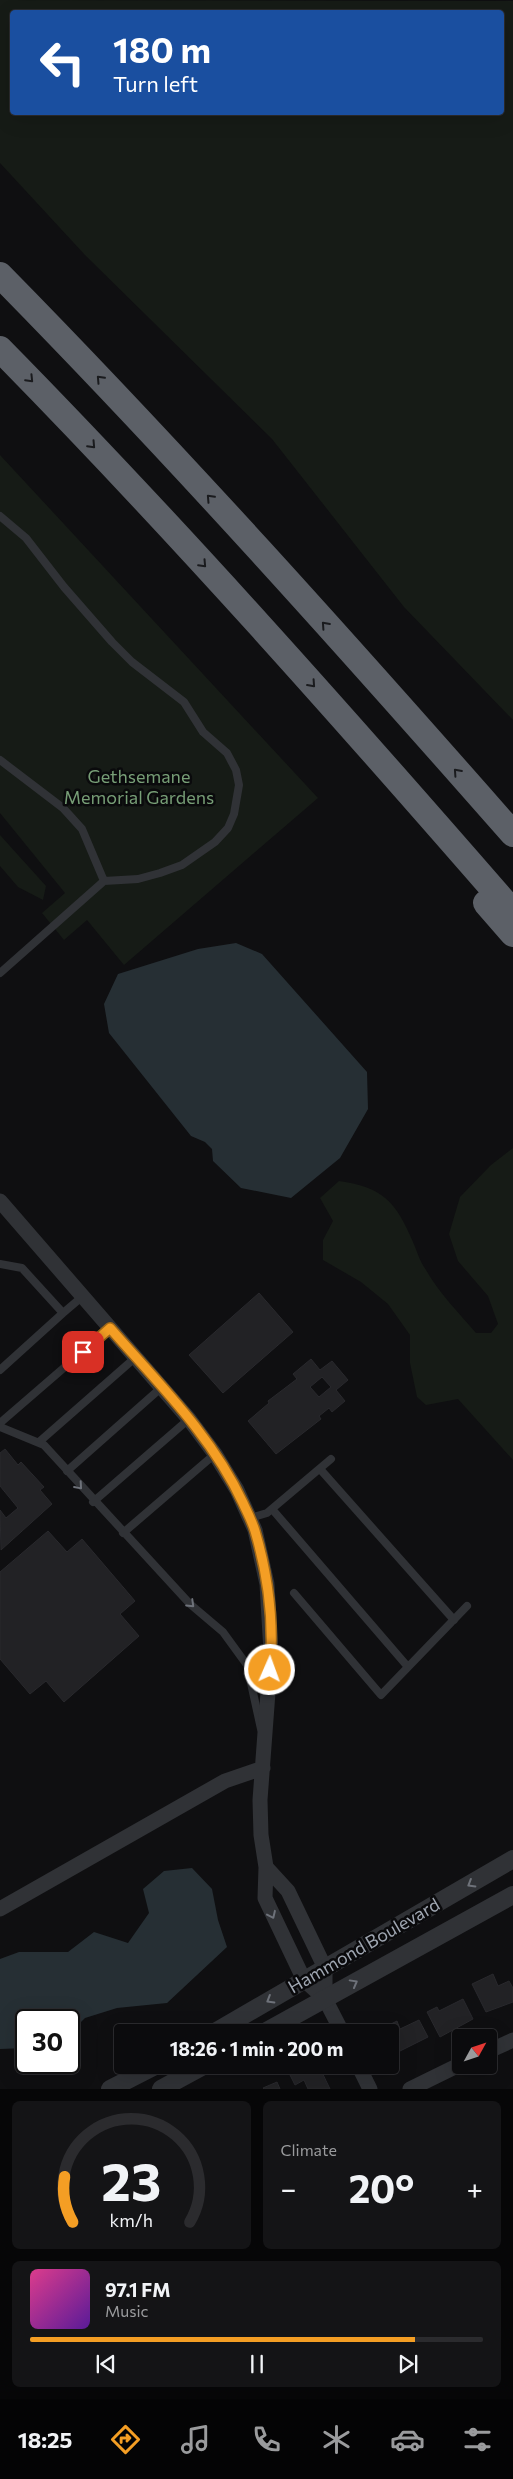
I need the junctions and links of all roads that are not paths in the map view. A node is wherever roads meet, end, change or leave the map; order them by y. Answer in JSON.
{"nodes":[{"id":1,"x":0,"y":275,"type":"edge"},
{"id":2,"x":0,"y":348,"type":"edge"},
{"id":3,"x":0,"y":516,"type":"edge"},
{"id":4,"x":0,"y":760,"type":"edge"},
{"id":5,"x":482,"y":799,"type":"junction"},
{"id":6,"x":422,"y":807,"type":"junction"},
{"id":7,"x":513,"y":828,"type":"edge"},
{"id":8,"x":513,"y":834,"type":"edge"},
{"id":9,"x":104,"y":881,"type":"junction"},
{"id":10,"x":513,"y":912,"type":"edge"},
{"id":11,"x":513,"y":934,"type":"edge"},
{"id":12,"x":0,"y":974,"type":"edge"},
{"id":13,"x":1,"y":1205,"type":"edge"},
{"id":14,"x":0,"y":1264,"type":"edge"},
{"id":15,"x":83,"y":1296,"type":"junction"},
{"id":16,"x":63,"y":1313,"type":"junction"},
{"id":17,"x":110,"y":1328,"type":"junction"},
{"id":18,"x":136,"y":1357,"type":"junction"},
{"id":19,"x":0,"y":1370,"type":"edge"},
{"id":20,"x":162,"y":1387,"type":"junction"},
{"id":21,"x":189,"y":1419,"type":"junction"},
{"id":22,"x":0,"y":1425,"type":"edge"},
{"id":23,"x":39,"y":1442,"type":"junction"},
{"id":24,"x":215,"y":1454,"type":"junction"},
{"id":25,"x":331,"y":1459,"type":"dead end"},
{"id":26,"x":320,"y":1469,"type":"junction"},
{"id":27,"x":67,"y":1471,"type":"junction"},
{"id":28,"x":93,"y":1502,"type":"junction"},
{"id":29,"x":272,"y":1509,"type":"junction"},
{"id":30,"x":250,"y":1518,"type":"junction"},
{"id":31,"x":123,"y":1533,"type":"junction"},
{"id":32,"x":294,"y":1593,"type":"dead end"},
{"id":33,"x":467,"y":1606,"type":"dead end"},
{"id":34,"x":454,"y":1620,"type":"junction"},
{"id":35,"x":408,"y":1667,"type":"junction"},
{"id":36,"x":264,"y":1741,"type":"junction"},
{"id":37,"x":263,"y":1768,"type":"junction"},
{"id":38,"x":513,"y":1859,"type":"edge"},
{"id":39,"x":266,"y":1867,"type":"junction"},
{"id":40,"x":513,"y":1895,"type":"edge"},
{"id":41,"x":0,"y":1909,"type":"edge"},
{"id":42,"x":325,"y":1968,"type":"junction"},
{"id":43,"x":304,"y":1980,"type":"junction"},
{"id":44,"x":325,"y":1999,"type":"junction"},
{"id":45,"x":229,"y":2024,"type":"edge"},
{"id":46,"x":280,"y":2024,"type":"edge"},
{"id":47,"x":338,"y":2024,"type":"edge"},
{"id":48,"x":513,"y":2040,"type":"edge"},
{"id":49,"x":498,"y":2047,"type":"edge"},
{"id":50,"x":452,"y":2068,"type":"edge"},
{"id":51,"x":139,"y":2074,"type":"edge"},
{"id":52,"x":188,"y":2074,"type":"edge"},
{"id":53,"x":362,"y":2074,"type":"edge"},
{"id":54,"x":110,"y":2089,"type":"edge"},
{"id":55,"x":161,"y":2089,"type":"edge"},
{"id":56,"x":370,"y":2089,"type":"edge"},
{"id":57,"x":410,"y":2089,"type":"edge"}],
"edges":[{"from":5,"to":1,"type":"highway","one_way":true},
{"from":2,"to":6,"type":"highway","one_way":true},
{"from":3,"to":9,"type":"lane"},
{"from":4,"to":9,"type":"lane"},
{"from":5,"to":7,"type":"highway"},
{"from":5,"to":8,"type":"highway"},
{"from":6,"to":10,"type":"highway"},
{"from":6,"to":11,"type":"highway"},
{"from":9,"to":12,"type":"lane"},
{"from":13,"to":15,"type":"street"},
{"from":14,"to":16,"type":"lane"},
{"from":15,"to":16,"type":"lane"},
{"from":15,"to":17,"type":"street"},
{"from":16,"to":19,"type":"lane"},
{"from":17,"to":18,"type":"street"},
{"from":17,"to":22,"type":"lane"},
{"from":18,"to":20,"type":"street"},
{"from":18,"to":23,"type":"lane"},
{"from":20,"to":21,"type":"street"},
{"from":20,"to":27,"type":"lane"},
{"from":21,"to":24,"type":"street"},
{"from":21,"to":28,"type":"lane"},
{"from":22,"to":23,"type":"lane"},
{"from":23,"to":27,"type":"lane"},
{"from":24,"to":30,"type":"street"},
{"from":24,"to":31,"type":"lane"},
{"from":25,"to":26,"type":"lane"},
{"from":26,"to":29,"type":"lane"},
{"from":26,"to":34,"type":"lane"},
{"from":27,"to":28,"type":"lane","one_way":true},
{"from":28,"to":31,"type":"lane"},
{"from":29,"to":30,"type":"lane"},
{"from":29,"to":35,"type":"lane"},
{"from":30,"to":36,"type":"street"},
{"from":31,"to":36,"type":"lane","one_way":true},
{"from":32,"to":35,"type":"lane"},
{"from":33,"to":34,"type":"lane"},
{"from":34,"to":35,"type":"lane"},
{"from":36,"to":37,"type":"street"},
{"from":37,"to":39,"type":"street"},
{"from":37,"to":41,"type":"street"},
{"from":38,"to":42,"type":"street","name":"Hammond Boulevard","one_way":true},
{"from":39,"to":42,"type":"street"},
{"from":39,"to":43,"type":"street","one_way":true},
{"from":44,"to":40,"type":"street","name":"Hammond Boulevard","one_way":true},
{"from":42,"to":43,"type":"street","name":"Hammond Boulevard"},
{"from":42,"to":44,"type":"street"},
{"from":43,"to":44,"type":"street"},
{"from":43,"to":45,"type":"street","name":"Hammond Boulevard","one_way":true},
{"from":44,"to":46,"type":"street","name":"Hammond Boulevard"},
{"from":44,"to":47,"type":"street"},
{"from":48,"to":49,"type":"street"},
{"from":50,"to":57,"type":"street"},
{"from":51,"to":54,"type":"street"},
{"from":52,"to":55,"type":"street"},
{"from":53,"to":56,"type":"street"}]}
